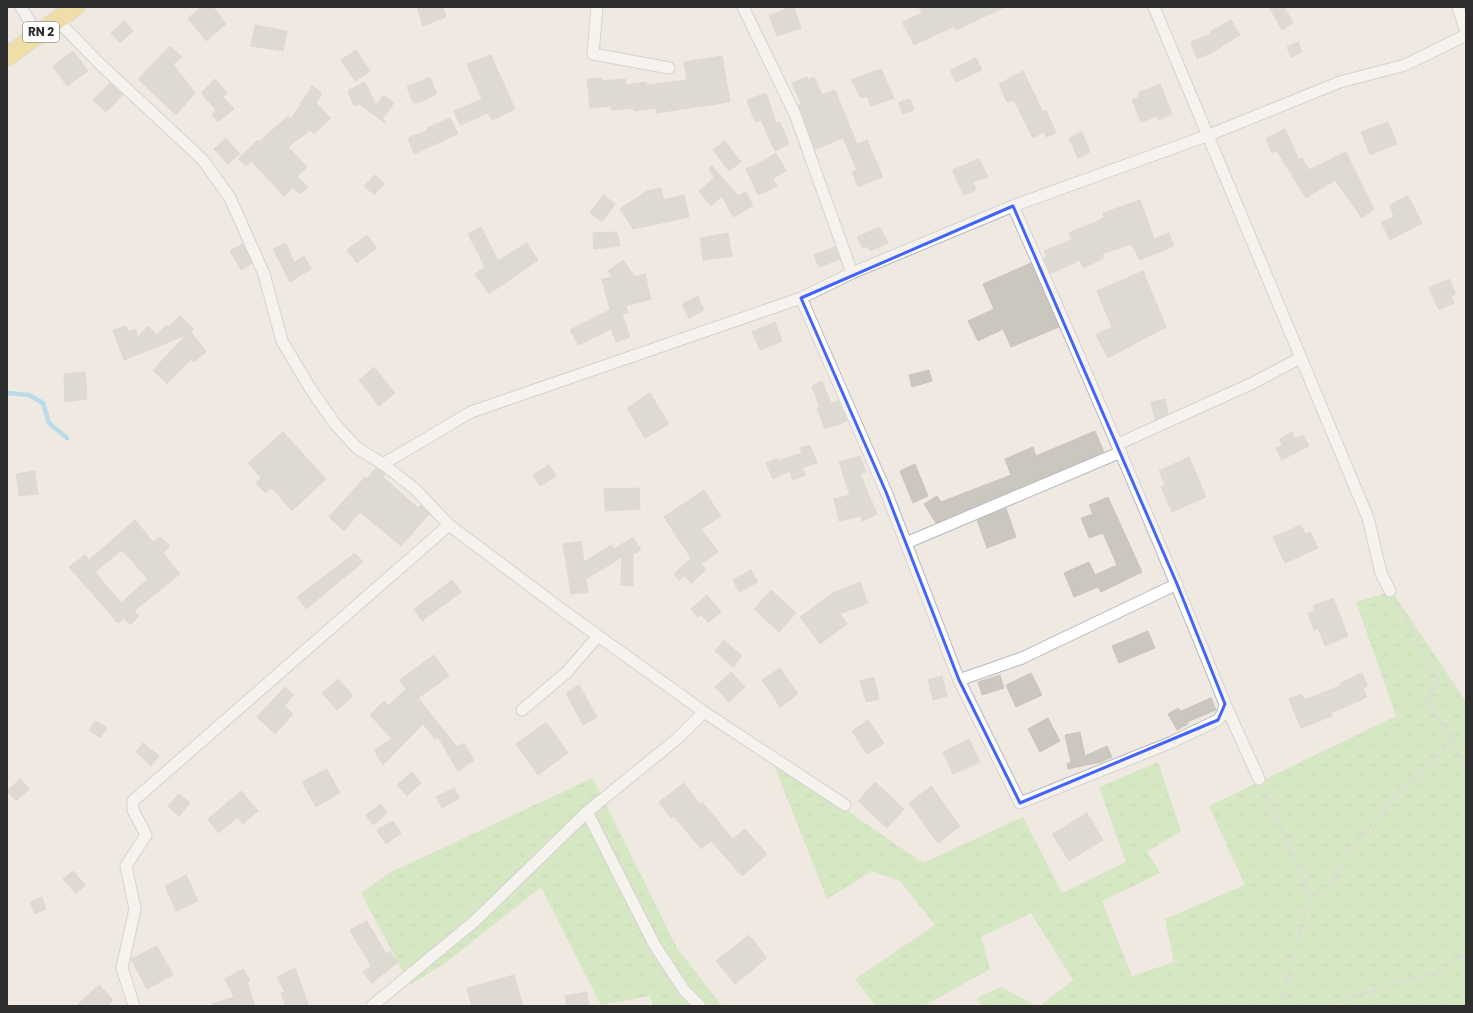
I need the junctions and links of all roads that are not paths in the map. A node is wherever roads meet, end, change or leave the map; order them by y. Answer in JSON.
{"nodes":[{"id":1,"x":21,"y":7,"type":"edge"},
{"id":2,"x":75,"y":7,"type":"edge"},
{"id":3,"x":597,"y":7,"type":"edge"},
{"id":4,"x":743,"y":7,"type":"edge"},
{"id":5,"x":1154,"y":7,"type":"edge"},
{"id":6,"x":1458,"y":7,"type":"edge"},
{"id":7,"x":57,"y":20,"type":"junction"},
{"id":8,"x":1466,"y":32,"type":"edge"},
{"id":9,"x":38,"y":35,"type":"junction"},
{"id":10,"x":1466,"y":35,"type":"edge"},
{"id":11,"x":7,"y":57,"type":"edge"},
{"id":12,"x":669,"y":68,"type":"dead end"},
{"id":13,"x":1209,"y":135,"type":"junction"},
{"id":14,"x":1013,"y":206,"type":"junction"},
{"id":15,"x":852,"y":273,"type":"junction"},
{"id":16,"x":801,"y":298,"type":"junction"},
{"id":17,"x":1300,"y":358,"type":"junction"},
{"id":18,"x":1120,"y":448,"type":"junction"},
{"id":19,"x":383,"y":464,"type":"junction"},
{"id":20,"x":449,"y":525,"type":"junction"},
{"id":21,"x":906,"y":543,"type":"junction"},
{"id":22,"x":1177,"y":584,"type":"junction"},
{"id":23,"x":1390,"y":591,"type":"road end"},
{"id":24,"x":598,"y":636,"type":"junction"},
{"id":25,"x":959,"y":680,"type":"junction"},
{"id":26,"x":1225,"y":704,"type":"junction"},
{"id":27,"x":522,"y":710,"type":"dead end"},
{"id":28,"x":704,"y":712,"type":"junction"},
{"id":29,"x":1259,"y":779,"type":"road end"},
{"id":30,"x":845,"y":805,"type":"dead end"},
{"id":31,"x":587,"y":812,"type":"junction"},
{"id":32,"x":134,"y":1006,"type":"edge"},
{"id":33,"x":372,"y":1006,"type":"edge"},
{"id":34,"x":700,"y":1006,"type":"edge"}],
"edges":[{"from":1,"to":9,"type":"street"},
{"from":2,"to":7,"type":"main road","number":"RN 2"},
{"from":3,"to":12,"type":"street"},
{"from":4,"to":15,"type":"street"},
{"from":5,"to":13,"type":"street"},
{"from":6,"to":8,"type":"street"},
{"from":7,"to":9,"type":"main road","number":"RN 2"},
{"from":7,"to":19,"type":"street"},
{"from":9,"to":11,"type":"main road","number":"RN 2"},
{"from":10,"to":13,"type":"street"},
{"from":13,"to":14,"type":"street"},
{"from":13,"to":17,"type":"street"},
{"from":14,"to":15,"type":"street"},
{"from":14,"to":18,"type":"street"},
{"from":15,"to":16,"type":"street"},
{"from":16,"to":19,"type":"street"},
{"from":16,"to":21,"type":"street"},
{"from":17,"to":18,"type":"street"},
{"from":17,"to":23,"type":"street"},
{"from":18,"to":21,"type":"street"},
{"from":18,"to":22,"type":"street"},
{"from":19,"to":20,"type":"street"},
{"from":20,"to":24,"type":"street"},
{"from":20,"to":32,"type":"street"},
{"from":21,"to":25,"type":"street"},
{"from":22,"to":25,"type":"street"},
{"from":22,"to":26,"type":"street"},
{"from":24,"to":27,"type":"street"},
{"from":24,"to":28,"type":"street"},
{"from":25,"to":26,"type":"street"},
{"from":26,"to":29,"type":"street"},
{"from":28,"to":30,"type":"street"},
{"from":28,"to":31,"type":"street"},
{"from":31,"to":33,"type":"street"},
{"from":31,"to":34,"type":"street"}]}
